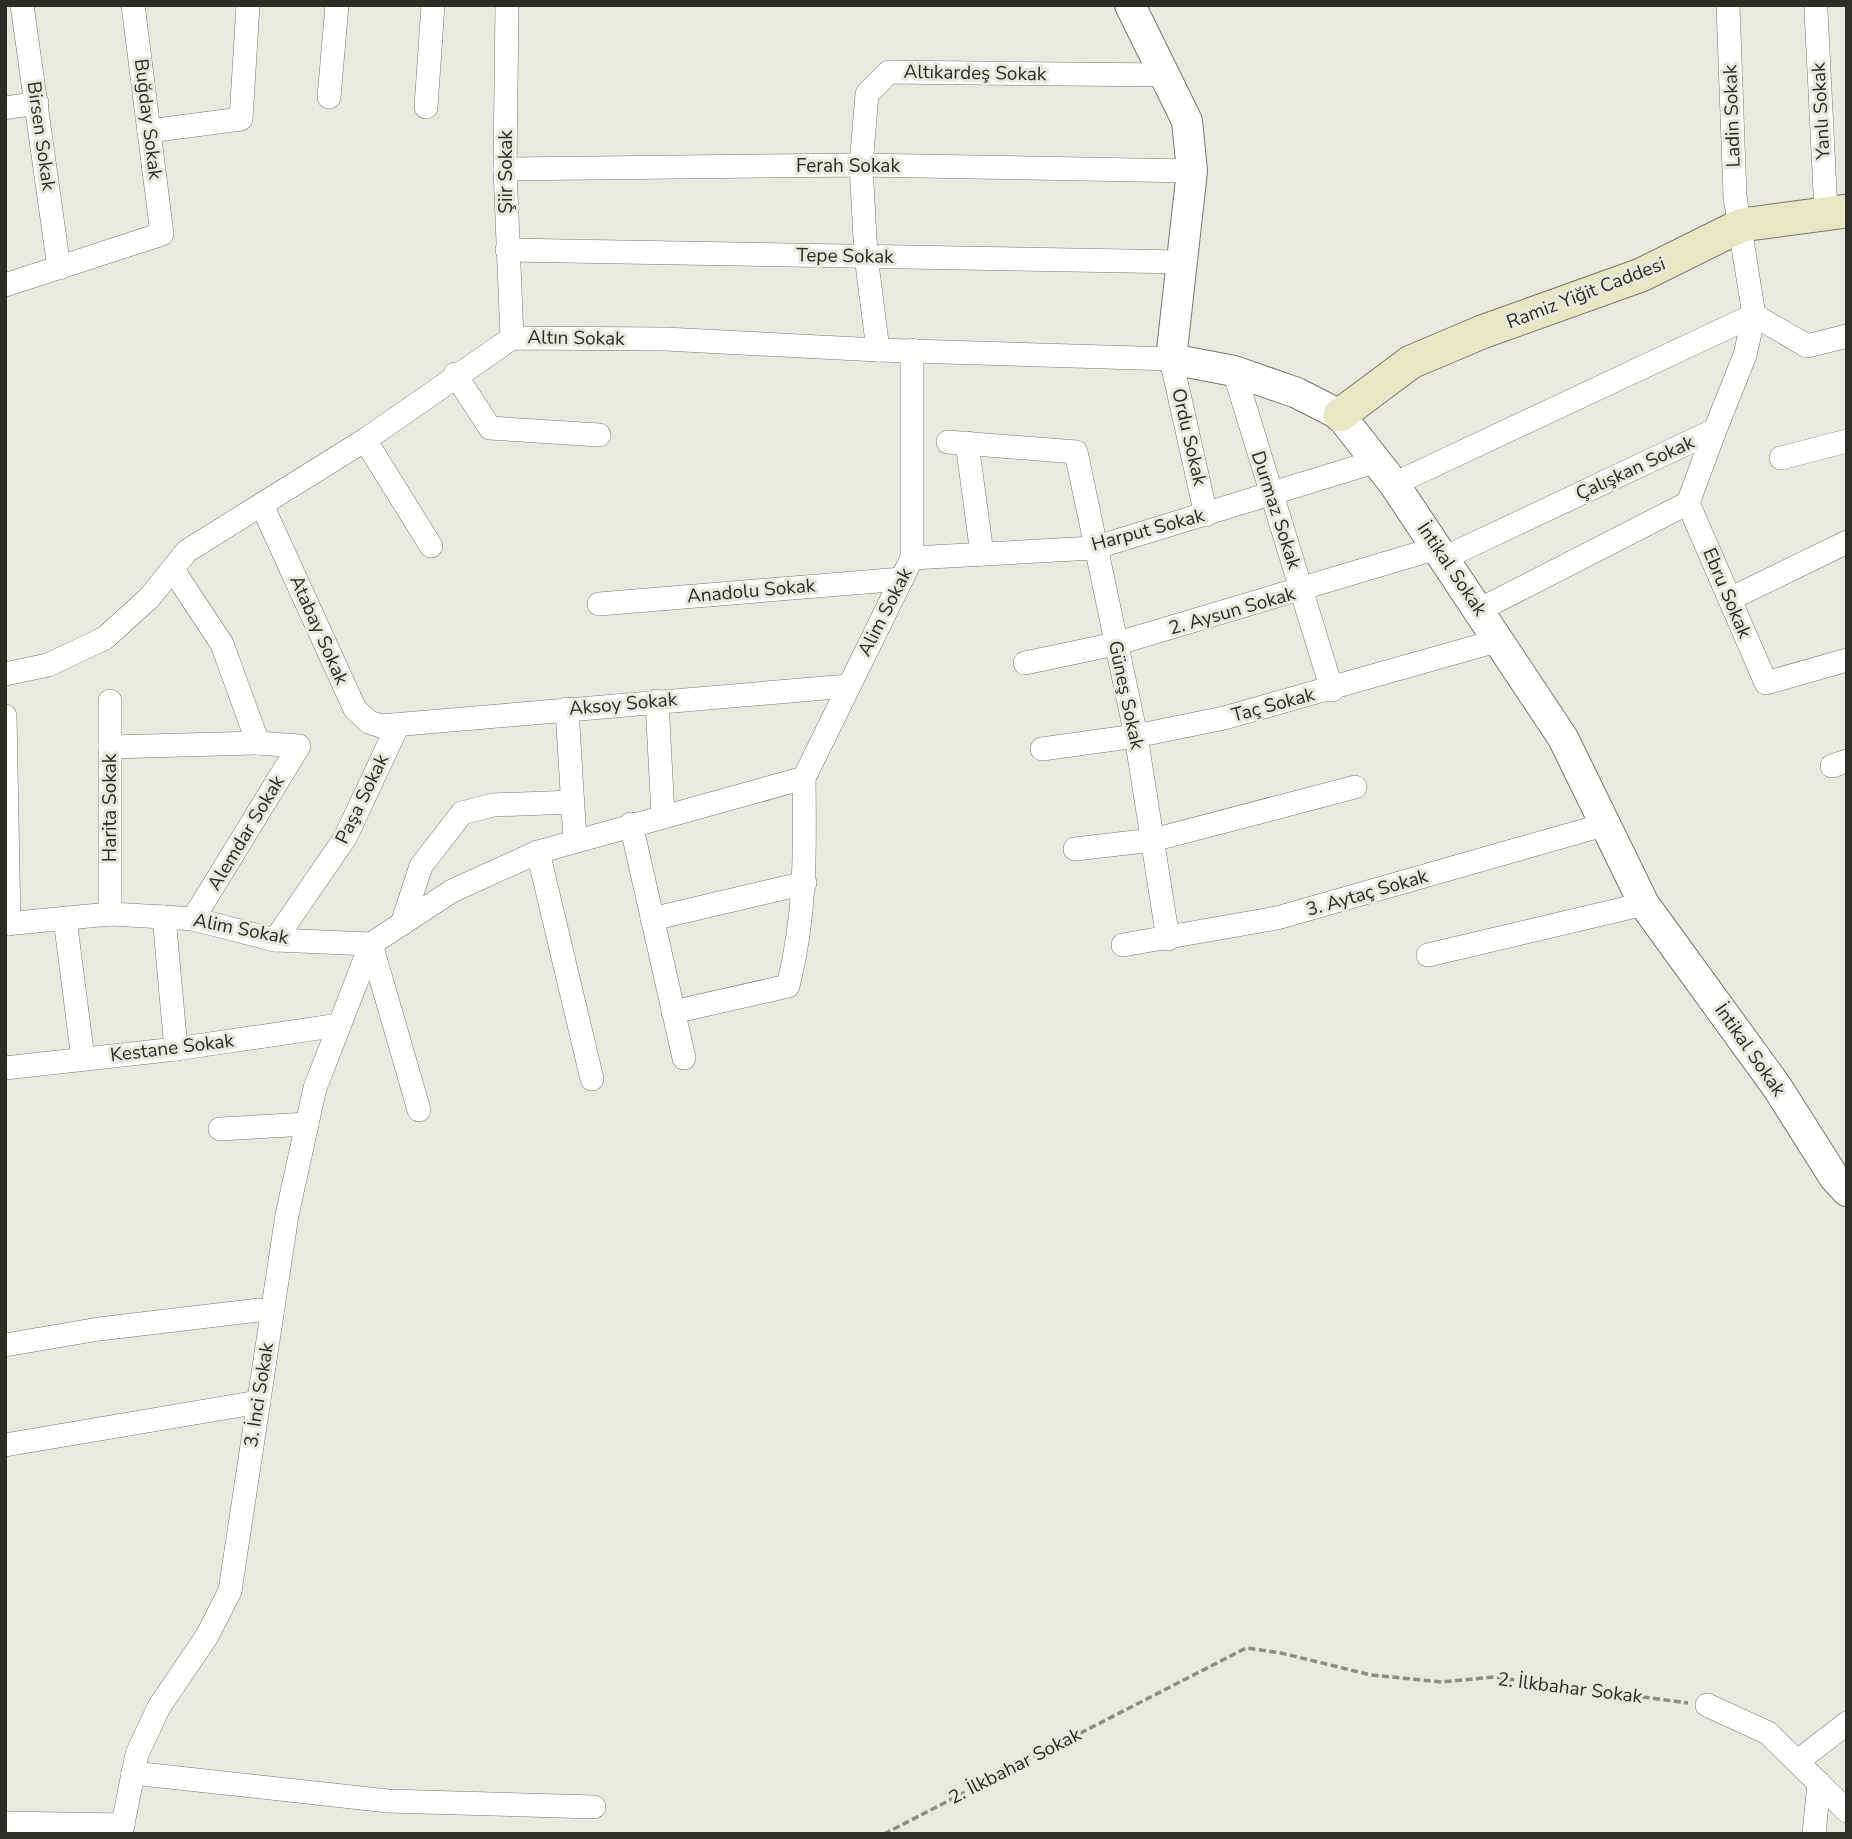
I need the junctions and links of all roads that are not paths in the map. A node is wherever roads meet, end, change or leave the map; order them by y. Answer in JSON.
{"nodes":[{"id":1,"x":22,"y":5,"type":"edge"},
{"id":2,"x":133,"y":5,"type":"edge"},
{"id":3,"x":248,"y":5,"type":"edge"},
{"id":4,"x":337,"y":5,"type":"edge"},
{"id":5,"x":433,"y":5,"type":"edge"},
{"id":6,"x":507,"y":5,"type":"edge"},
{"id":7,"x":1130,"y":5,"type":"edge"},
{"id":8,"x":1728,"y":5,"type":"edge"},
{"id":9,"x":1816,"y":10,"type":"dead end"},
{"id":10,"x":1164,"y":75,"type":"junction"},
{"id":11,"x":330,"y":97,"type":"dead end"},
{"id":12,"x":37,"y":103,"type":"junction"},
{"id":13,"x":426,"y":107,"type":"dead end"},
{"id":14,"x":5,"y":108,"type":"edge"},
{"id":15,"x":149,"y":131,"type":"junction"},
{"id":16,"x":861,"y":165,"type":"junction"},
{"id":17,"x":505,"y":169,"type":"junction"},
{"id":18,"x":1192,"y":171,"type":"junction"},
{"id":19,"x":1837,"y":211,"type":"edge"},
{"id":20,"x":1742,"y":225,"type":"junction"},
{"id":21,"x":507,"y":250,"type":"junction"},
{"id":22,"x":866,"y":256,"type":"junction"},
{"id":23,"x":1183,"y":262,"type":"junction"},
{"id":24,"x":60,"y":268,"type":"junction"},
{"id":25,"x":5,"y":285,"type":"edge"},
{"id":26,"x":1754,"y":315,"type":"junction"},
{"id":27,"x":1847,"y":336,"type":"edge"},
{"id":28,"x":512,"y":338,"type":"junction"},
{"id":29,"x":878,"y":350,"type":"junction"},
{"id":30,"x":912,"y":350,"type":"junction"},
{"id":31,"x":1171,"y":359,"type":"junction"},
{"id":32,"x":1234,"y":371,"type":"junction"},
{"id":33,"x":455,"y":374,"type":"junction"},
{"id":34,"x":1340,"y":415,"type":"junction"},
{"id":35,"x":1715,"y":430,"type":"junction"},
{"id":36,"x":599,"y":435,"type":"dead end"},
{"id":37,"x":365,"y":440,"type":"junction"},
{"id":38,"x":1847,"y":441,"type":"edge"},
{"id":39,"x":1781,"y":458,"type":"dead end"},
{"id":40,"x":1386,"y":472,"type":"junction"},
{"id":41,"x":1272,"y":494,"type":"junction"},
{"id":42,"x":1689,"y":503,"type":"junction"},
{"id":43,"x":262,"y":505,"type":"junction"},
{"id":44,"x":1206,"y":515,"type":"junction"},
{"id":45,"x":1847,"y":542,"type":"edge"},
{"id":46,"x":431,"y":546,"type":"dead end"},
{"id":47,"x":1094,"y":548,"type":"junction"},
{"id":48,"x":1441,"y":553,"type":"junction"},
{"id":49,"x":982,"y":554,"type":"junction"},
{"id":50,"x":912,"y":558,"type":"junction"},
{"id":51,"x":173,"y":570,"type":"junction"},
{"id":52,"x":902,"y":579,"type":"junction"},
{"id":53,"x":1302,"y":591,"type":"junction"},
{"id":54,"x":1730,"y":599,"type":"junction"},
{"id":55,"x":599,"y":604,"type":"dead end"},
{"id":56,"x":1479,"y":610,"type":"junction"},
{"id":57,"x":1500,"y":640,"type":"junction"},
{"id":58,"x":1115,"y":644,"type":"junction"},
{"id":59,"x":1847,"y":660,"type":"edge"},
{"id":60,"x":1025,"y":663,"type":"dead end"},
{"id":61,"x":5,"y":674,"type":"edge"},
{"id":62,"x":848,"y":686,"type":"junction"},
{"id":63,"x":1332,"y":690,"type":"junction"},
{"id":64,"x":110,"y":701,"type":"dead end"},
{"id":65,"x":657,"y":701,"type":"junction"},
{"id":66,"x":567,"y":709,"type":"junction"},
{"id":67,"x":5,"y":716,"type":"edge"},
{"id":68,"x":398,"y":725,"type":"junction"},
{"id":69,"x":1136,"y":736,"type":"junction"},
{"id":70,"x":258,"y":744,"type":"junction"},
{"id":71,"x":110,"y":747,"type":"junction"},
{"id":72,"x":1042,"y":749,"type":"dead end"},
{"id":73,"x":804,"y":778,"type":"junction"},
{"id":74,"x":1355,"y":787,"type":"dead end"},
{"id":75,"x":573,"y":802,"type":"junction"},
{"id":76,"x":663,"y":816,"type":"junction"},
{"id":77,"x":631,"y":824,"type":"junction"},
{"id":78,"x":1606,"y":824,"type":"junction"},
{"id":79,"x":1153,"y":840,"type":"junction"},
{"id":80,"x":575,"y":841,"type":"junction"},
{"id":81,"x":1075,"y":849,"type":"dead end"},
{"id":82,"x":538,"y":852,"type":"junction"},
{"id":83,"x":805,"y":883,"type":"junction"},
{"id":84,"x":1644,"y":904,"type":"junction"},
{"id":85,"x":110,"y":914,"type":"junction"},
{"id":86,"x":164,"y":917,"type":"junction"},
{"id":87,"x":65,"y":919,"type":"junction"},
{"id":88,"x":193,"y":919,"type":"junction"},
{"id":89,"x":652,"y":919,"type":"junction"},
{"id":90,"x":7,"y":924,"type":"edge"},
{"id":91,"x":402,"y":924,"type":"junction"},
{"id":92,"x":1168,"y":939,"type":"junction"},
{"id":93,"x":275,"y":940,"type":"junction"},
{"id":94,"x":371,"y":944,"type":"junction"},
{"id":95,"x":1123,"y":945,"type":"dead end"},
{"id":96,"x":1428,"y":955,"type":"dead end"},
{"id":97,"x":673,"y":1012,"type":"junction"},
{"id":98,"x":339,"y":1025,"type":"junction"},
{"id":99,"x":176,"y":1049,"type":"junction"},
{"id":100,"x":684,"y":1058,"type":"dead end"},
{"id":101,"x":83,"y":1059,"type":"junction"},
{"id":102,"x":5,"y":1068,"type":"edge"},
{"id":103,"x":592,"y":1079,"type":"dead end"},
{"id":104,"x":419,"y":1110,"type":"dead end"},
{"id":105,"x":307,"y":1124,"type":"junction"},
{"id":106,"x":220,"y":1129,"type":"dead end"},
{"id":107,"x":1847,"y":1191,"type":"edge"},
{"id":108,"x":272,"y":1312,"type":"junction"},
{"id":109,"x":5,"y":1345,"type":"edge"},
{"id":110,"x":259,"y":1402,"type":"junction"},
{"id":111,"x":5,"y":1445,"type":"edge"},
{"id":112,"x":1707,"y":1706,"type":"road end"},
{"id":113,"x":1847,"y":1723,"type":"edge"},
{"id":114,"x":1798,"y":1761,"type":"junction"},
{"id":115,"x":133,"y":1773,"type":"junction"},
{"id":116,"x":1819,"y":1783,"type":"junction"},
{"id":117,"x":594,"y":1807,"type":"dead end"},
{"id":118,"x":1847,"y":1811,"type":"edge"},
{"id":119,"x":5,"y":1823,"type":"edge"},
{"id":120,"x":122,"y":1830,"type":"edge"},
{"id":121,"x":1814,"y":1834,"type":"edge"}],
"edges":[{"from":1,"to":12,"type":"street","name":"Birsen Sokak"},
{"from":2,"to":15,"type":"street","name":"Buğday Sokak"},
{"from":3,"to":15,"type":"street"},
{"from":4,"to":11,"type":"street"},
{"from":5,"to":13,"type":"street"},
{"from":6,"to":17,"type":"street","name":"Şiir Sokak"},
{"from":7,"to":10,"type":"street"},
{"from":8,"to":20,"type":"street","name":"Ladin Sokak"},
{"from":9,"to":19,"type":"street","name":"Yanlı Sokak"},
{"from":10,"to":16,"type":"street","name":"Altıkardeş Sokak"},
{"from":10,"to":18,"type":"street"},
{"from":12,"to":14,"type":"street"},
{"from":12,"to":24,"type":"street","name":"Birsen Sokak"},
{"from":15,"to":24,"type":"street","name":"Buğday Sokak"},
{"from":16,"to":17,"type":"street","name":"Ferah Sokak"},
{"from":16,"to":18,"type":"street","name":"Ferah Sokak"},
{"from":16,"to":22,"type":"street","name":"Altıkardeş Sokak"},
{"from":17,"to":21,"type":"street","name":"Şiir Sokak"},
{"from":18,"to":23,"type":"street"},
{"from":19,"to":20,"type":"main road","name":"Ramiz Yiğit Caddesi"},
{"from":20,"to":26,"type":"street","name":"Çalışkan Sokak"},
{"from":20,"to":34,"type":"main road","name":"Ramiz Yiğit Caddesi"},
{"from":21,"to":22,"type":"street","name":"Tepe Sokak"},
{"from":21,"to":28,"type":"street","name":"Şiir Sokak"},
{"from":22,"to":23,"type":"street","name":"Tepe Sokak"},
{"from":22,"to":29,"type":"street","name":"Altıkardeş Sokak"},
{"from":23,"to":31,"type":"street"},
{"from":24,"to":25,"type":"street"},
{"from":26,"to":27,"type":"street"},
{"from":26,"to":35,"type":"street","name":"Çalışkan Sokak"},
{"from":26,"to":40,"type":"street","name":"Harput Sokak"},
{"from":28,"to":29,"type":"street","name":"Altın Sokak"},
{"from":28,"to":33,"type":"street","name":"Altın Sokak"},
{"from":29,"to":30,"type":"street","name":"Altın Sokak"},
{"from":30,"to":31,"type":"street","name":"Altın Sokak"},
{"from":30,"to":50,"type":"street","name":"Alim Sokak"},
{"from":31,"to":32,"type":"street","name":"İntikal Sokak"},
{"from":31,"to":44,"type":"street","name":"Ordu Sokak"},
{"from":32,"to":34,"type":"street","name":"İntikal Sokak"},
{"from":32,"to":41,"type":"street","name":"Durmaz Sokak"},
{"from":33,"to":36,"type":"street"},
{"from":33,"to":37,"type":"street","name":"Altın Sokak"},
{"from":34,"to":40,"type":"street","name":"İntikal Sokak"},
{"from":35,"to":42,"type":"street"},
{"from":35,"to":48,"type":"street","name":"Çalışkan Sokak"},
{"from":37,"to":43,"type":"street","name":"Altın Sokak"},
{"from":37,"to":46,"type":"street"},
{"from":38,"to":39,"type":"street"},
{"from":40,"to":41,"type":"street","name":"Harput Sokak"},
{"from":40,"to":48,"type":"street","name":"İntikal Sokak"},
{"from":41,"to":44,"type":"street","name":"Harput Sokak"},
{"from":41,"to":53,"type":"street","name":"Durmaz Sokak"},
{"from":42,"to":54,"type":"street","name":"Ebru Sokak"},
{"from":42,"to":56,"type":"street"},
{"from":43,"to":51,"type":"street","name":"Altın Sokak"},
{"from":43,"to":68,"type":"street","name":"Atabay Sokak"},
{"from":44,"to":47,"type":"street","name":"Harput Sokak"},
{"from":45,"to":54,"type":"street"},
{"from":47,"to":49,"type":"street","name":"Harput Sokak"},
{"from":47,"to":49,"type":"street","name":"Güneş Sokak"},
{"from":47,"to":58,"type":"street","name":"Güneş Sokak"},
{"from":48,"to":53,"type":"street","name":"2. Aysun Sokak"},
{"from":48,"to":56,"type":"street","name":"İntikal Sokak"},
{"from":49,"to":50,"type":"street","name":"Harput Sokak"},
{"from":50,"to":52,"type":"street","name":"Alim Sokak"},
{"from":51,"to":61,"type":"street","name":"Altın Sokak"},
{"from":51,"to":70,"type":"street"},
{"from":52,"to":55,"type":"street","name":"Anadolu Sokak"},
{"from":52,"to":62,"type":"street","name":"Alim Sokak"},
{"from":53,"to":58,"type":"street","name":"2. Aysun Sokak"},
{"from":53,"to":63,"type":"street","name":"Durmaz Sokak"},
{"from":54,"to":59,"type":"street","name":"Ebru Sokak"},
{"from":56,"to":57,"type":"street","name":"İntikal Sokak"},
{"from":57,"to":63,"type":"street","name":"Taç Sokak"},
{"from":57,"to":78,"type":"street","name":"İntikal Sokak"},
{"from":58,"to":60,"type":"street","name":"2. Aysun Sokak"},
{"from":58,"to":69,"type":"street","name":"Güneş Sokak"},
{"from":62,"to":65,"type":"street","name":"Aksoy Sokak"},
{"from":62,"to":73,"type":"street","name":"Alim Sokak"},
{"from":63,"to":69,"type":"street","name":"Taç Sokak"},
{"from":64,"to":71,"type":"street","name":"Harita Sokak"},
{"from":65,"to":66,"type":"street","name":"Aksoy Sokak"},
{"from":65,"to":76,"type":"street"},
{"from":66,"to":68,"type":"street","name":"Aksoy Sokak"},
{"from":66,"to":75,"type":"street"},
{"from":67,"to":90,"type":"street"},
{"from":68,"to":93,"type":"street","name":"Paşa Sokak"},
{"from":69,"to":72,"type":"street","name":"Taç Sokak"},
{"from":69,"to":79,"type":"street","name":"Güneş Sokak"},
{"from":70,"to":71,"type":"street"},
{"from":70,"to":88,"type":"street","name":"Alemdar Sokak"},
{"from":71,"to":85,"type":"street","name":"Harita Sokak"},
{"from":73,"to":76,"type":"street"},
{"from":73,"to":83,"type":"street","name":"Alim Sokak"},
{"from":74,"to":79,"type":"street"},
{"from":75,"to":80,"type":"street"},
{"from":75,"to":91,"type":"street"},
{"from":76,"to":77,"type":"street"},
{"from":77,"to":80,"type":"street"},
{"from":77,"to":89,"type":"street"},
{"from":78,"to":84,"type":"street","name":"İntikal Sokak"},
{"from":78,"to":92,"type":"street","name":"3. Aytaç Sokak"},
{"from":79,"to":81,"type":"street"},
{"from":79,"to":92,"type":"street","name":"Güneş Sokak"},
{"from":80,"to":82,"type":"street"},
{"from":82,"to":91,"type":"street"},
{"from":82,"to":103,"type":"street"},
{"from":83,"to":89,"type":"street"},
{"from":83,"to":97,"type":"street","name":"Alim Sokak"},
{"from":84,"to":96,"type":"street"},
{"from":84,"to":107,"type":"street","name":"İntikal Sokak"},
{"from":85,"to":86,"type":"street","name":"Alim Sokak"},
{"from":85,"to":87,"type":"street","name":"Alim Sokak"},
{"from":86,"to":88,"type":"street","name":"Alim Sokak"},
{"from":86,"to":99,"type":"street"},
{"from":87,"to":90,"type":"street","name":"Alim Sokak"},
{"from":87,"to":101,"type":"street"},
{"from":88,"to":93,"type":"street","name":"Alim Sokak"},
{"from":89,"to":97,"type":"street"},
{"from":91,"to":94,"type":"street"},
{"from":92,"to":95,"type":"street","name":"3. Aytaç Sokak"},
{"from":93,"to":94,"type":"street","name":"Alim Sokak"},
{"from":94,"to":98,"type":"street","name":"3. İnci Sokak"},
{"from":94,"to":104,"type":"street"},
{"from":97,"to":100,"type":"street"},
{"from":98,"to":99,"type":"street","name":"Kestane Sokak"},
{"from":98,"to":105,"type":"street","name":"3. İnci Sokak"},
{"from":99,"to":101,"type":"street","name":"Kestane Sokak"},
{"from":101,"to":102,"type":"street","name":"Kestane Sokak"},
{"from":105,"to":106,"type":"street"},
{"from":105,"to":108,"type":"street","name":"3. İnci Sokak"},
{"from":108,"to":109,"type":"street"},
{"from":108,"to":110,"type":"street","name":"3. İnci Sokak"},
{"from":110,"to":111,"type":"street"},
{"from":110,"to":115,"type":"street","name":"3. İnci Sokak"},
{"from":112,"to":114,"type":"street"},
{"from":113,"to":114,"type":"street"},
{"from":114,"to":116,"type":"street"},
{"from":115,"to":117,"type":"street"},
{"from":115,"to":120,"type":"street","name":"3. İnci Sokak"},
{"from":116,"to":118,"type":"street"},
{"from":116,"to":121,"type":"street"},
{"from":119,"to":120,"type":"street"}]}
